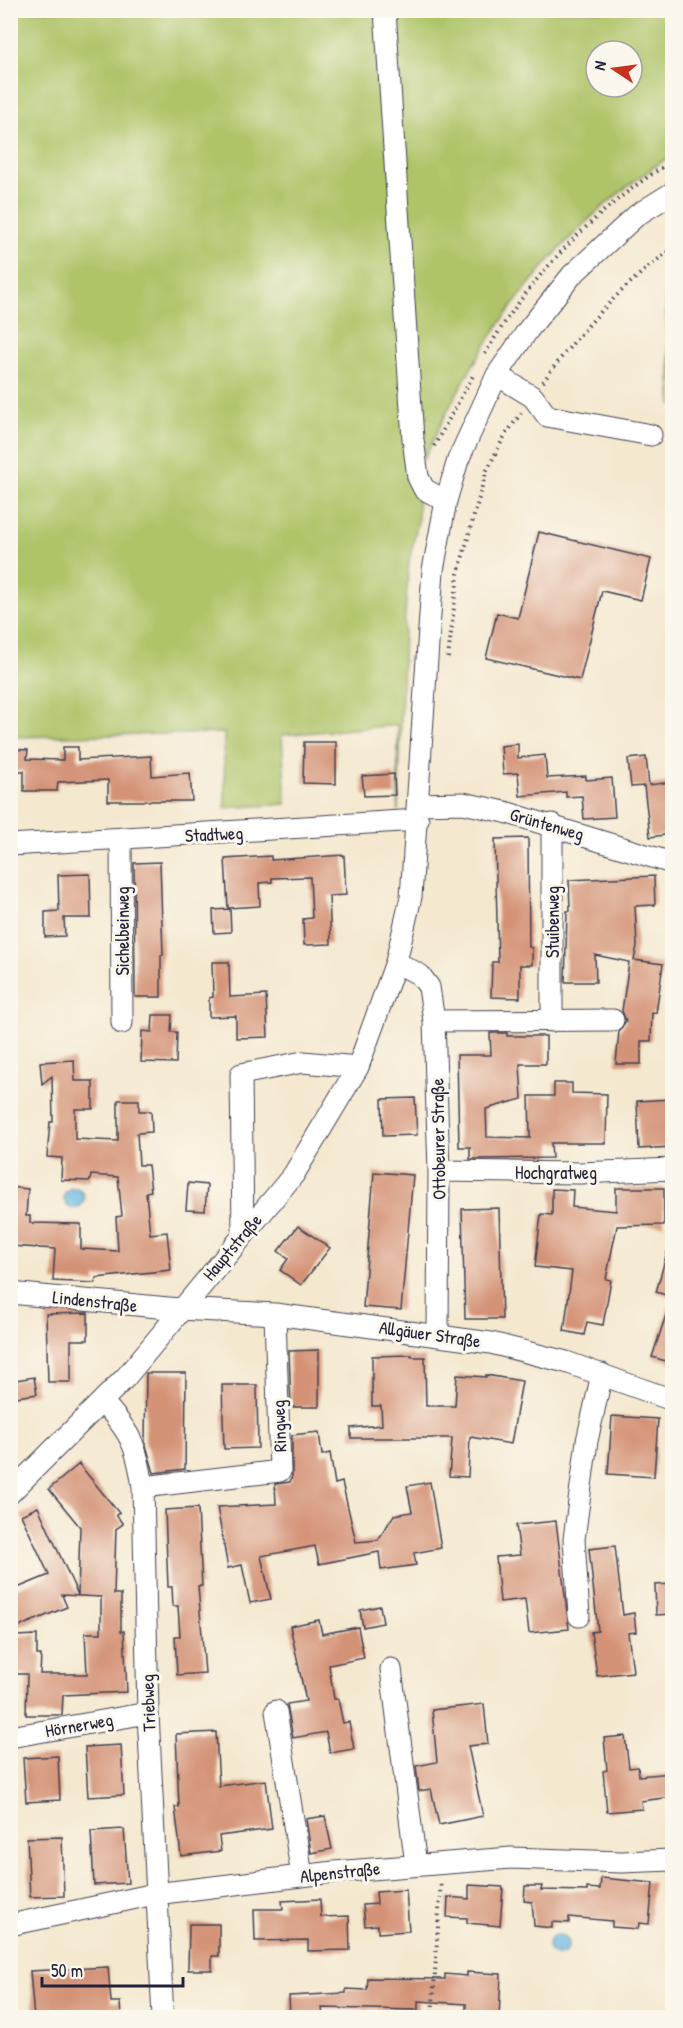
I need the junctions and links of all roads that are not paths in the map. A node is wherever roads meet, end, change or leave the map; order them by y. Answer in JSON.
{"nodes":[{"id":1,"x":385,"y":10,"type":"edge"},
{"id":2,"x":672,"y":193,"type":"edge"},
{"id":3,"x":496,"y":375,"type":"junction"},
{"id":4,"x":651,"y":435,"type":"dead end"},
{"id":5,"x":446,"y":501,"type":"junction"},
{"id":6,"x":418,"y":812,"type":"junction"},
{"id":7,"x":552,"y":824,"type":"junction"},
{"id":8,"x":121,"y":839,"type":"junction"},
{"id":9,"x":10,"y":845,"type":"edge"},
{"id":10,"x":672,"y":863,"type":"edge"},
{"id":11,"x":396,"y":962,"type":"junction"},
{"id":12,"x":613,"y":1020,"type":"dead end"},
{"id":13,"x":434,"y":1021,"type":"junction"},
{"id":14,"x":552,"y":1021,"type":"junction"},
{"id":15,"x":122,"y":1023,"type":"dead end"},
{"id":16,"x":358,"y":1067,"type":"junction"},
{"id":17,"x":672,"y":1169,"type":"edge"},
{"id":18,"x":439,"y":1171,"type":"junction"},
{"id":19,"x":243,"y":1234,"type":"junction"},
{"id":20,"x":10,"y":1293,"type":"edge"},
{"id":21,"x":179,"y":1310,"type":"junction"},
{"id":22,"x":275,"y":1314,"type":"junction"},
{"id":23,"x":438,"y":1334,"type":"junction"},
{"id":24,"x":602,"y":1374,"type":"junction"},
{"id":25,"x":672,"y":1400,"type":"edge"},
{"id":26,"x":102,"y":1401,"type":"junction"},
{"id":27,"x":143,"y":1487,"type":"junction"},
{"id":28,"x":10,"y":1493,"type":"edge"},
{"id":29,"x":579,"y":1616,"type":"dead end"},
{"id":30,"x":391,"y":1669,"type":"dead end"},
{"id":31,"x":276,"y":1710,"type":"dead end"},
{"id":32,"x":148,"y":1713,"type":"junction"},
{"id":33,"x":10,"y":1737,"type":"edge"},
{"id":34,"x":672,"y":1860,"type":"edge"},
{"id":35,"x":416,"y":1865,"type":"junction"},
{"id":36,"x":302,"y":1876,"type":"junction"},
{"id":37,"x":155,"y":1894,"type":"junction"},
{"id":38,"x":10,"y":1925,"type":"edge"},
{"id":39,"x":163,"y":2018,"type":"edge"}],
"edges":[{"from":1,"to":5,"type":"street"},
{"from":2,"to":3,"type":"street","name":"Hauptstraße"},
{"from":3,"to":4,"type":"street"},
{"from":3,"to":5,"type":"street","name":"Hauptstraße"},
{"from":5,"to":6,"type":"street","name":"Hauptstraße"},
{"from":6,"to":7,"type":"street","name":"Grüntenweg"},
{"from":6,"to":8,"type":"street","name":"Stadtweg"},
{"from":6,"to":11,"type":"street","name":"Hauptstraße"},
{"from":7,"to":10,"type":"street","name":"Grüntenweg"},
{"from":7,"to":14,"type":"street","name":"Stuibenweg"},
{"from":8,"to":9,"type":"street","name":"Stadtweg"},
{"from":8,"to":15,"type":"street","name":"Sichelbeinweg"},
{"from":11,"to":13,"type":"street","name":"Ottobeurer Straße"},
{"from":11,"to":16,"type":"street","name":"Hauptstraße"},
{"from":12,"to":14,"type":"street"},
{"from":13,"to":14,"type":"street"},
{"from":13,"to":18,"type":"street","name":"Ottobeurer Straße"},
{"from":16,"to":19,"type":"street","name":"Hauptstraße"},
{"from":16,"to":19,"type":"street"},
{"from":17,"to":18,"type":"street","name":"Hochgratweg"},
{"from":18,"to":23,"type":"street","name":"Ottobeurer Straße"},
{"from":19,"to":21,"type":"street","name":"Hauptstraße"},
{"from":20,"to":21,"type":"street","name":"Lindenstraße"},
{"from":21,"to":22,"type":"street","name":"Allgäuer Straße"},
{"from":21,"to":26,"type":"street","name":"Hauptstraße"},
{"from":22,"to":23,"type":"street","name":"Allgäuer Straße"},
{"from":22,"to":27,"type":"street","name":"Ringweg"},
{"from":23,"to":24,"type":"street","name":"Allgäuer Straße"},
{"from":24,"to":25,"type":"street","name":"Allgäuer Straße"},
{"from":24,"to":29,"type":"street"},
{"from":26,"to":27,"type":"street","name":"Triebweg"},
{"from":26,"to":28,"type":"street","name":"Hauptstraße"},
{"from":27,"to":32,"type":"street","name":"Triebweg"},
{"from":30,"to":35,"type":"street"},
{"from":31,"to":36,"type":"street"},
{"from":32,"to":33,"type":"street","name":"Hörnerweg"},
{"from":32,"to":37,"type":"street","name":"Triebweg"},
{"from":34,"to":35,"type":"street","name":"Alpenstraße"},
{"from":35,"to":36,"type":"street","name":"Alpenstraße"},
{"from":36,"to":37,"type":"street","name":"Alpenstraße"},
{"from":37,"to":38,"type":"street","name":"Alpenstraße"},
{"from":37,"to":39,"type":"street","name":"Triebweg"}]}
